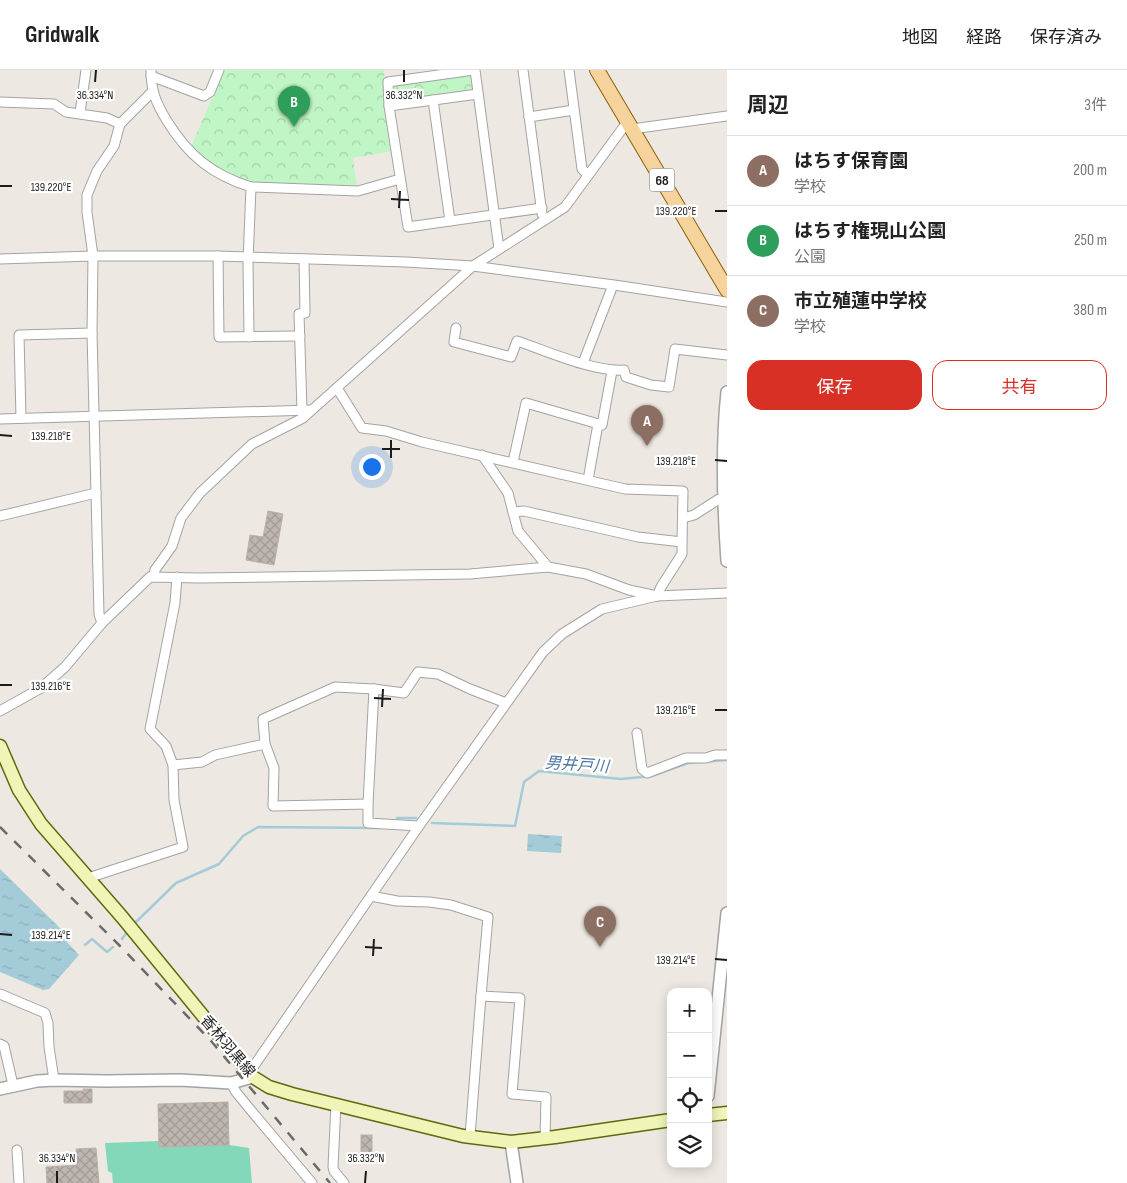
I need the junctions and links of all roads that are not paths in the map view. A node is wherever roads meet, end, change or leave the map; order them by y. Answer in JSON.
{"nodes":[{"id":1,"x":86,"y":70,"type":"edge"},
{"id":2,"x":219,"y":70,"type":"edge"},
{"id":3,"x":474,"y":70,"type":"edge"},
{"id":4,"x":523,"y":70,"type":"edge"},
{"id":5,"x":569,"y":70,"type":"edge"},
{"id":6,"x":597,"y":70,"type":"edge"},
{"id":7,"x":151,"y":73,"type":"edge"},
{"id":8,"x":152,"y":92,"type":"junction"},
{"id":9,"x":478,"y":94,"type":"junction"},
{"id":10,"x":434,"y":100,"type":"junction"},
{"id":11,"x":0,"y":102,"type":"edge"},
{"id":12,"x":389,"y":106,"type":"junction"},
{"id":13,"x":574,"y":110,"type":"junction"},
{"id":14,"x":80,"y":113,"type":"junction"},
{"id":15,"x":727,"y":116,"type":"edge"},
{"id":16,"x":529,"y":117,"type":"junction"},
{"id":17,"x":120,"y":124,"type":"junction"},
{"id":18,"x":630,"y":125,"type":"junction"},
{"id":19,"x":588,"y":175,"type":"junction"},
{"id":20,"x":400,"y":179,"type":"junction"},
{"id":21,"x":251,"y":187,"type":"junction"},
{"id":22,"x":542,"y":208,"type":"junction"},
{"id":23,"x":494,"y":216,"type":"junction"},
{"id":24,"x":450,"y":221,"type":"junction"},
{"id":25,"x":543,"y":221,"type":"junction"},
{"id":26,"x":499,"y":249,"type":"junction"},
{"id":27,"x":93,"y":256,"type":"junction"},
{"id":28,"x":218,"y":256,"type":"junction"},
{"id":29,"x":249,"y":257,"type":"junction"},
{"id":30,"x":304,"y":258,"type":"junction"},
{"id":31,"x":0,"y":259,"type":"edge"},
{"id":32,"x":473,"y":266,"type":"junction"},
{"id":33,"x":613,"y":285,"type":"junction"},
{"id":34,"x":727,"y":290,"type":"edge"},
{"id":35,"x":727,"y":302,"type":"edge"},
{"id":36,"x":456,"y":328,"type":"dead end"},
{"id":37,"x":92,"y":333,"type":"junction"},
{"id":38,"x":300,"y":336,"type":"junction"},
{"id":39,"x":249,"y":337,"type":"junction"},
{"id":40,"x":727,"y":355,"type":"edge"},
{"id":41,"x":583,"y":363,"type":"junction"},
{"id":42,"x":612,"y":371,"type":"junction"},
{"id":43,"x":337,"y":388,"type":"junction"},
{"id":44,"x":727,"y":392,"type":"edge"},
{"id":45,"x":306,"y":411,"type":"junction"},
{"id":46,"x":95,"y":416,"type":"junction"},
{"id":47,"x":21,"y":418,"type":"junction"},
{"id":48,"x":0,"y":419,"type":"edge"},
{"id":49,"x":598,"y":424,"type":"junction"},
{"id":50,"x":482,"y":455,"type":"junction"},
{"id":51,"x":513,"y":462,"type":"junction"},
{"id":52,"x":588,"y":480,"type":"junction"},
{"id":53,"x":96,"y":493,"type":"junction"},
{"id":54,"x":723,"y":498,"type":"junction"},
{"id":55,"x":512,"y":512,"type":"junction"},
{"id":56,"x":0,"y":516,"type":"edge"},
{"id":57,"x":683,"y":518,"type":"junction"},
{"id":58,"x":682,"y":542,"type":"junction"},
{"id":59,"x":727,"y":561,"type":"edge"},
{"id":60,"x":548,"y":567,"type":"junction"},
{"id":61,"x":152,"y":577,"type":"junction"},
{"id":62,"x":177,"y":577,"type":"junction"},
{"id":63,"x":727,"y":593,"type":"edge"},
{"id":64,"x":657,"y":596,"type":"junction"},
{"id":65,"x":102,"y":623,"type":"junction"},
{"id":66,"x":374,"y":689,"type":"junction"},
{"id":67,"x":506,"y":703,"type":"junction"},
{"id":68,"x":0,"y":711,"type":"edge"},
{"id":69,"x":636,"y":733,"type":"dead end"},
{"id":70,"x":265,"y":744,"type":"junction"},
{"id":71,"x":0,"y":746,"type":"edge"},
{"id":72,"x":727,"y":755,"type":"edge"},
{"id":73,"x":173,"y":765,"type":"junction"},
{"id":74,"x":368,"y":804,"type":"junction"},
{"id":75,"x":419,"y":826,"type":"junction"},
{"id":76,"x":88,"y":878,"type":"junction"},
{"id":77,"x":371,"y":896,"type":"junction"},
{"id":78,"x":727,"y":913,"type":"edge"},
{"id":79,"x":724,"y":981,"type":"edge"},
{"id":80,"x":0,"y":994,"type":"edge"},
{"id":81,"x":481,"y":996,"type":"junction"},
{"id":82,"x":0,"y":1044,"type":"edge"},
{"id":83,"x":251,"y":1075,"type":"junction"},
{"id":84,"x":711,"y":1078,"type":"edge"},
{"id":85,"x":54,"y":1080,"type":"junction"},
{"id":86,"x":231,"y":1083,"type":"junction"},
{"id":87,"x":13,"y":1085,"type":"junction"},
{"id":88,"x":0,"y":1089,"type":"edge"},
{"id":89,"x":336,"y":1104,"type":"junction"},
{"id":90,"x":727,"y":1113,"type":"edge"},
{"id":91,"x":712,"y":1115,"type":"edge"},
{"id":92,"x":667,"y":1121,"type":"edge"},
{"id":93,"x":470,"y":1136,"type":"junction"},
{"id":94,"x":545,"y":1138,"type":"junction"},
{"id":95,"x":511,"y":1142,"type":"junction"},
{"id":96,"x":17,"y":1150,"type":"dead end"},
{"id":97,"x":19,"y":1183,"type":"edge"},
{"id":98,"x":312,"y":1183,"type":"edge"},
{"id":99,"x":344,"y":1183,"type":"edge"},
{"id":100,"x":517,"y":1183,"type":"edge"}],
"edges":[{"from":1,"to":14,"type":"street"},
{"from":2,"to":7,"type":"street"},
{"from":3,"to":9,"type":"street"},
{"from":3,"to":12,"type":"street"},
{"from":4,"to":16,"type":"street"},
{"from":5,"to":13,"type":"street"},
{"from":6,"to":18,"type":"main road","number":"68"},
{"from":7,"to":8,"type":"street"},
{"from":8,"to":17,"type":"street"},
{"from":8,"to":21,"type":"street"},
{"from":9,"to":10,"type":"street"},
{"from":9,"to":23,"type":"street"},
{"from":10,"to":12,"type":"street"},
{"from":10,"to":24,"type":"street"},
{"from":11,"to":14,"type":"street"},
{"from":12,"to":20,"type":"street"},
{"from":13,"to":16,"type":"street"},
{"from":13,"to":19,"type":"street"},
{"from":14,"to":17,"type":"street"},
{"from":15,"to":18,"type":"street"},
{"from":16,"to":22,"type":"street"},
{"from":17,"to":27,"type":"street"},
{"from":18,"to":19,"type":"street"},
{"from":18,"to":34,"type":"main road","number":"68"},
{"from":19,"to":25,"type":"street"},
{"from":20,"to":21,"type":"street"},
{"from":20,"to":24,"type":"street"},
{"from":21,"to":29,"type":"street"},
{"from":22,"to":23,"type":"street"},
{"from":22,"to":25,"type":"street"},
{"from":23,"to":24,"type":"street"},
{"from":23,"to":26,"type":"street"},
{"from":25,"to":26,"type":"street"},
{"from":26,"to":32,"type":"street"},
{"from":27,"to":28,"type":"street"},
{"from":27,"to":31,"type":"street"},
{"from":27,"to":37,"type":"street"},
{"from":28,"to":29,"type":"street"},
{"from":28,"to":39,"type":"street"},
{"from":29,"to":30,"type":"street"},
{"from":29,"to":39,"type":"street"},
{"from":30,"to":32,"type":"street"},
{"from":30,"to":38,"type":"street"},
{"from":32,"to":33,"type":"street"},
{"from":32,"to":43,"type":"street"},
{"from":33,"to":35,"type":"street"},
{"from":33,"to":41,"type":"street"},
{"from":36,"to":41,"type":"street"},
{"from":37,"to":46,"type":"street"},
{"from":37,"to":47,"type":"street"},
{"from":38,"to":39,"type":"street"},
{"from":38,"to":45,"type":"street"},
{"from":40,"to":42,"type":"street"},
{"from":41,"to":42,"type":"street"},
{"from":42,"to":49,"type":"street"},
{"from":43,"to":45,"type":"street"},
{"from":43,"to":50,"type":"street"},
{"from":44,"to":54,"type":"street"},
{"from":45,"to":46,"type":"street"},
{"from":45,"to":61,"type":"street"},
{"from":46,"to":47,"type":"street"},
{"from":46,"to":53,"type":"street"},
{"from":47,"to":48,"type":"street"},
{"from":49,"to":51,"type":"street"},
{"from":49,"to":52,"type":"street"},
{"from":50,"to":51,"type":"street"},
{"from":50,"to":55,"type":"street"},
{"from":51,"to":52,"type":"street"},
{"from":52,"to":57,"type":"street"},
{"from":53,"to":56,"type":"street"},
{"from":53,"to":65,"type":"street"},
{"from":54,"to":57,"type":"street"},
{"from":54,"to":59,"type":"street"},
{"from":55,"to":58,"type":"street"},
{"from":55,"to":60,"type":"street"},
{"from":57,"to":58,"type":"street"},
{"from":58,"to":64,"type":"street"},
{"from":60,"to":62,"type":"street"},
{"from":60,"to":64,"type":"street"},
{"from":61,"to":62,"type":"street"},
{"from":61,"to":65,"type":"street"},
{"from":62,"to":73,"type":"street"},
{"from":63,"to":64,"type":"street"},
{"from":64,"to":67,"type":"street"},
{"from":65,"to":68,"type":"street"},
{"from":66,"to":67,"type":"street"},
{"from":66,"to":70,"type":"street"},
{"from":66,"to":74,"type":"street"},
{"from":67,"to":75,"type":"street"},
{"from":69,"to":72,"type":"street"},
{"from":70,"to":73,"type":"street"},
{"from":70,"to":74,"type":"street"},
{"from":71,"to":76,"type":"main road","name":"香林羽黒線"},
{"from":73,"to":76,"type":"street"},
{"from":74,"to":75,"type":"street"},
{"from":75,"to":77,"type":"street"},
{"from":76,"to":83,"type":"main road","name":"香林羽黒線"},
{"from":77,"to":81,"type":"street"},
{"from":77,"to":83,"type":"street"},
{"from":78,"to":79,"type":"street"},
{"from":79,"to":84,"type":"street"},
{"from":80,"to":85,"type":"street"},
{"from":81,"to":93,"type":"street"},
{"from":81,"to":94,"type":"street"},
{"from":82,"to":87,"type":"street"},
{"from":83,"to":86,"type":"street"},
{"from":83,"to":89,"type":"main road","name":"香林羽黒線"},
{"from":85,"to":86,"type":"street"},
{"from":85,"to":87,"type":"street"},
{"from":86,"to":98,"type":"street"},
{"from":87,"to":88,"type":"street"},
{"from":89,"to":93,"type":"main road","name":"香林羽黒線"},
{"from":89,"to":99,"type":"street"},
{"from":90,"to":91,"type":"main road"},
{"from":92,"to":94,"type":"main road","name":"香林羽黒線"},
{"from":93,"to":95,"type":"main road","name":"香林羽黒線"},
{"from":94,"to":95,"type":"main road","name":"香林羽黒線"},
{"from":95,"to":100,"type":"street"},
{"from":96,"to":97,"type":"street"}]}
